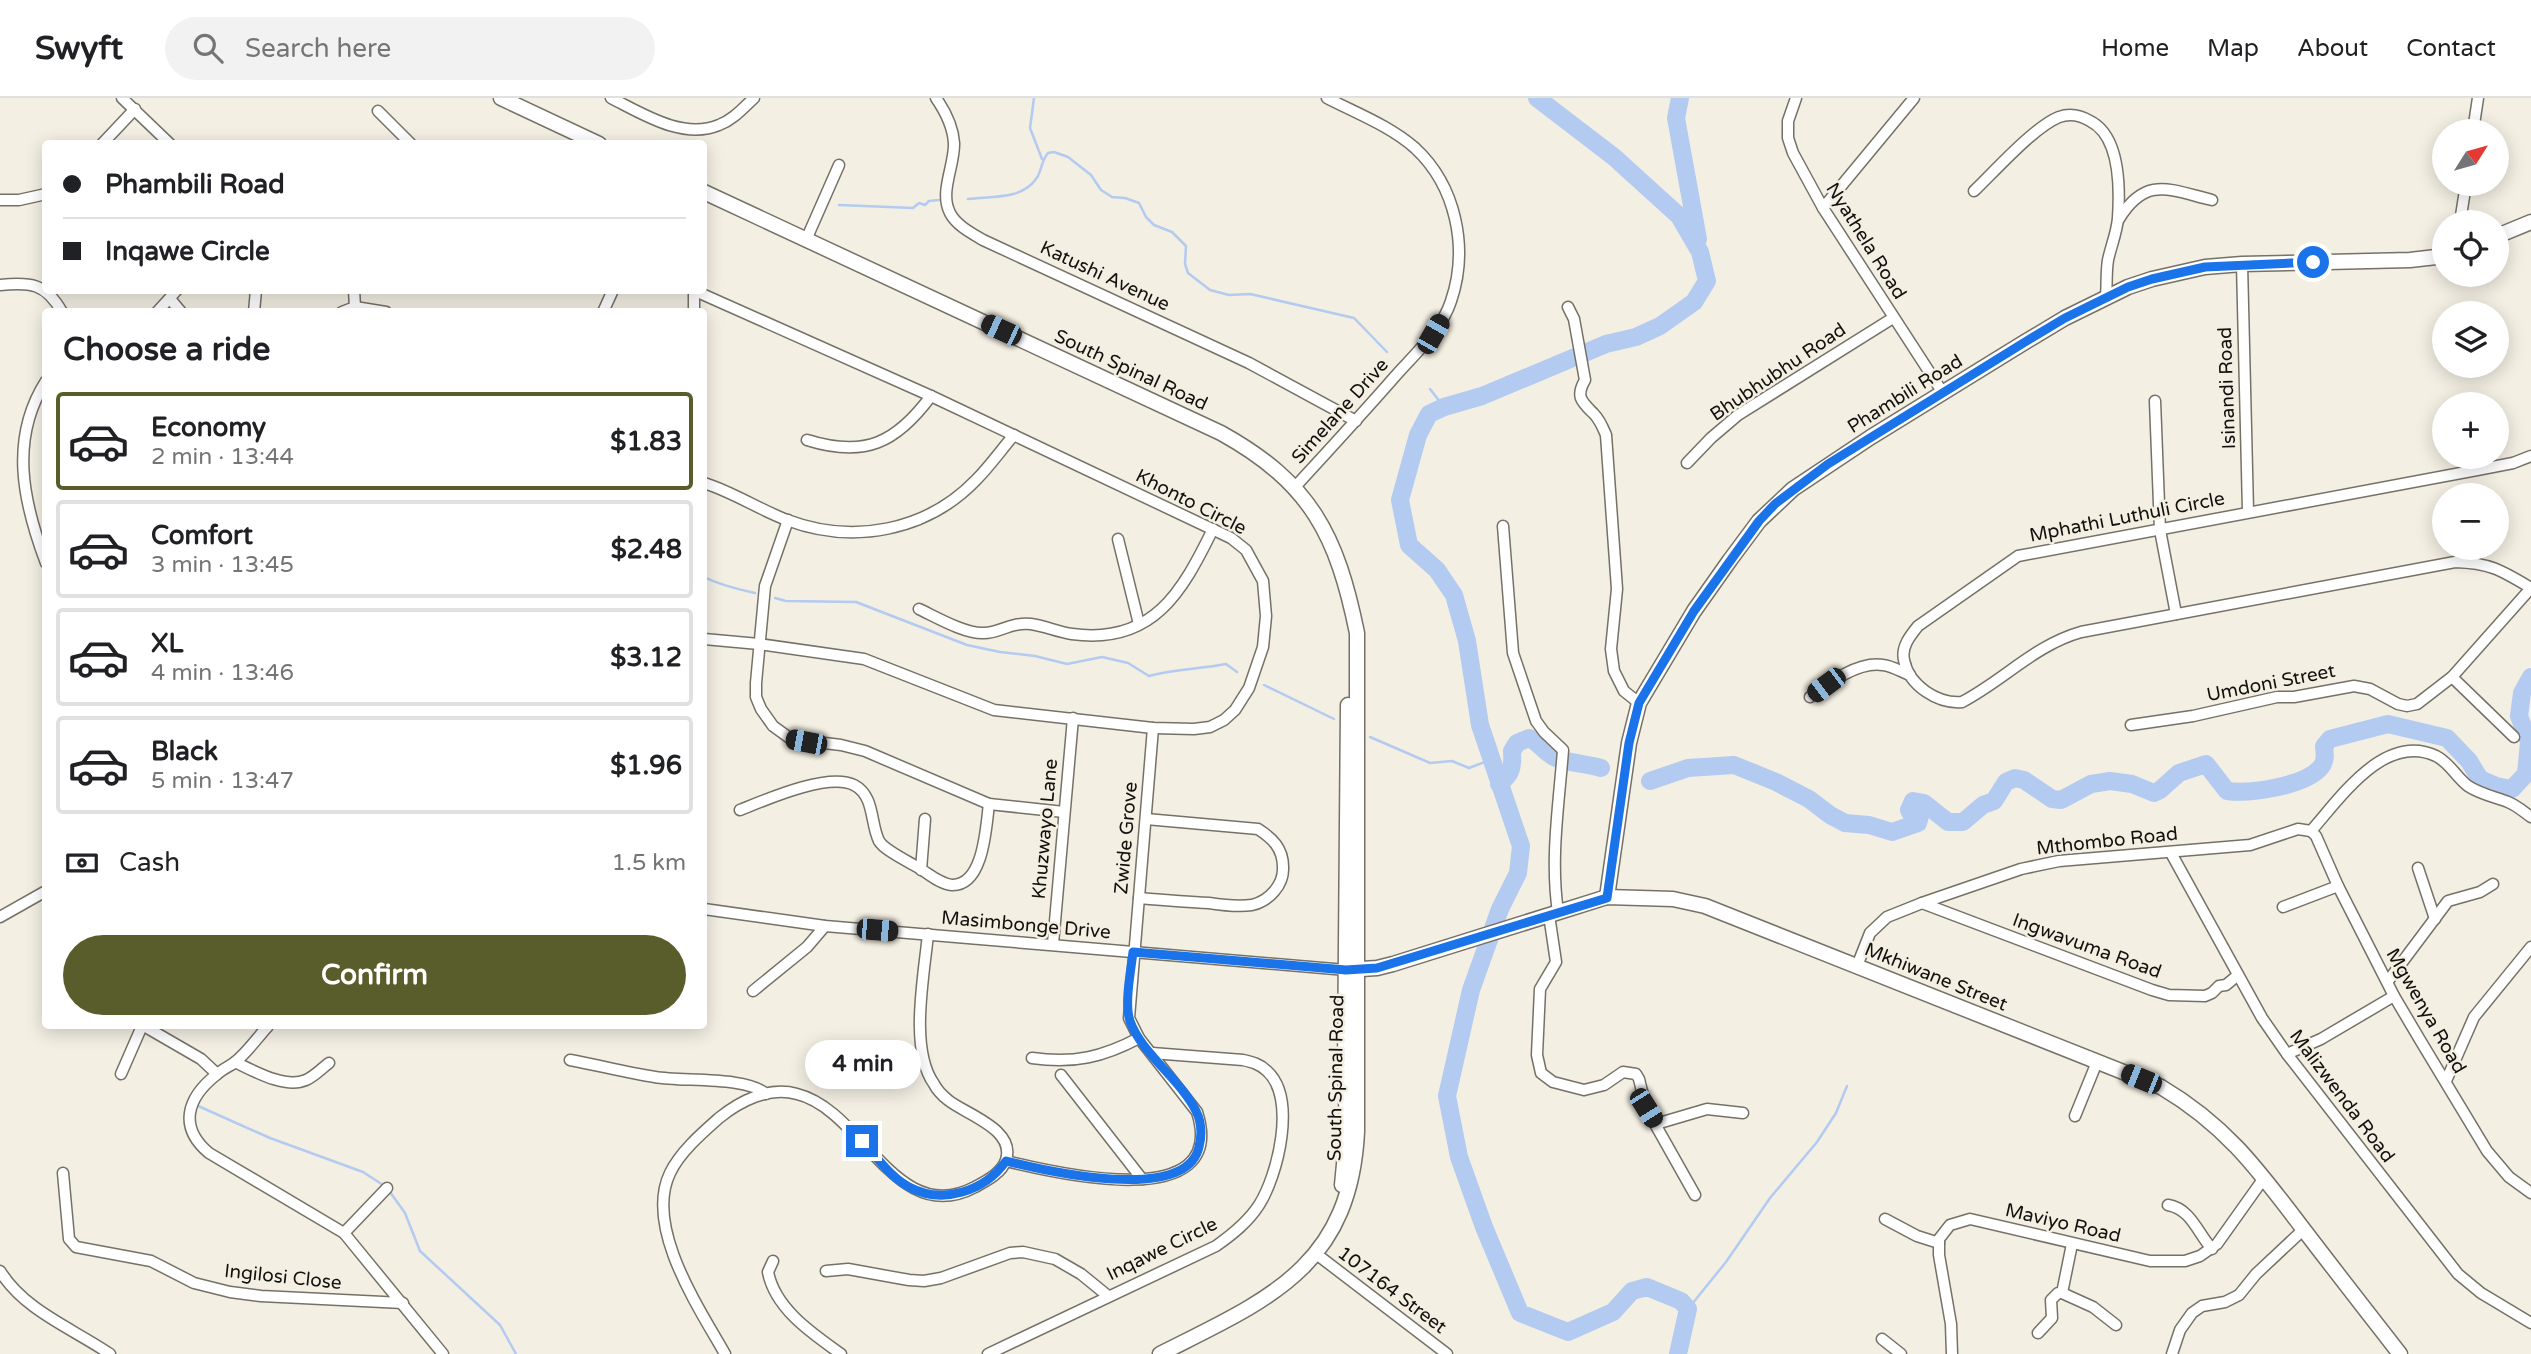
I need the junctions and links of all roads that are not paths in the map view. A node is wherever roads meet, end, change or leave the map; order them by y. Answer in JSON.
{"nodes":[{"id":1,"x":122,"y":98,"type":"edge"},
{"id":2,"x":501,"y":98,"type":"edge"},
{"id":3,"x":611,"y":98,"type":"edge"},
{"id":4,"x":754,"y":98,"type":"edge"},
{"id":5,"x":936,"y":98,"type":"edge"},
{"id":6,"x":1327,"y":98,"type":"edge"},
{"id":7,"x":1796,"y":98,"type":"edge"},
{"id":8,"x":1914,"y":98,"type":"edge"},
{"id":9,"x":2479,"y":98,"type":"edge"},
{"id":10,"x":135,"y":109,"type":"junction"},
{"id":11,"x":378,"y":111,"type":"dead end"},
{"id":12,"x":2475,"y":119,"type":"edge"},
{"id":13,"x":106,"y":140,"type":"edge"},
{"id":14,"x":166,"y":140,"type":"edge"},
{"id":15,"x":407,"y":140,"type":"edge"},
{"id":16,"x":590,"y":140,"type":"edge"},
{"id":17,"x":839,"y":165,"type":"dead end"},
{"id":18,"x":1974,"y":191,"type":"dead end"},
{"id":19,"x":707,"y":193,"type":"edge"},
{"id":20,"x":42,"y":195,"type":"edge"},
{"id":21,"x":0,"y":200,"type":"edge"},
{"id":22,"x":2212,"y":200,"type":"dead end"},
{"id":23,"x":1824,"y":208,"type":"junction"},
{"id":24,"x":2118,"y":221,"type":"junction"},
{"id":25,"x":2531,"y":222,"type":"edge"},
{"id":26,"x":2509,"y":231,"type":"edge"},
{"id":27,"x":806,"y":240,"type":"junction"},
{"id":28,"x":2432,"y":257,"type":"edge"},
{"id":29,"x":2242,"y":264,"type":"junction"},
{"id":30,"x":0,"y":285,"type":"edge"},
{"id":31,"x":42,"y":289,"type":"edge"},
{"id":32,"x":48,"y":294,"type":"edge"},
{"id":33,"x":354,"y":294,"type":"edge"},
{"id":34,"x":701,"y":294,"type":"edge"},
{"id":35,"x":174,"y":295,"type":"edge"},
{"id":36,"x":2106,"y":297,"type":"junction"},
{"id":37,"x":355,"y":307,"type":"joint"},
{"id":38,"x":1568,"y":307,"type":"dead end"},
{"id":39,"x":59,"y":308,"type":"edge"},
{"id":40,"x":161,"y":308,"type":"edge"},
{"id":41,"x":361,"y":308,"type":"edge"},
{"id":42,"x":1894,"y":318,"type":"junction"},
{"id":43,"x":42,"y":388,"type":"edge"},
{"id":44,"x":1943,"y":393,"type":"junction"},
{"id":45,"x":931,"y":396,"type":"junction"},
{"id":46,"x":2155,"y":401,"type":"dead end"},
{"id":47,"x":1356,"y":421,"type":"junction"},
{"id":48,"x":1014,"y":435,"type":"junction"},
{"id":49,"x":807,"y":440,"type":"dead end"},
{"id":50,"x":2531,"y":456,"type":"edge"},
{"id":51,"x":1687,"y":463,"type":"dead end"},
{"id":52,"x":707,"y":484,"type":"edge"},
{"id":53,"x":1294,"y":488,"type":"junction"},
{"id":54,"x":2248,"y":512,"type":"junction"},
{"id":55,"x":788,"y":520,"type":"junction"},
{"id":56,"x":1503,"y":526,"type":"dead end"},
{"id":57,"x":1213,"y":529,"type":"junction"},
{"id":58,"x":2160,"y":530,"type":"junction"},
{"id":59,"x":41,"y":538,"type":"edge"},
{"id":60,"x":1118,"y":539,"type":"dead end"},
{"id":61,"x":2531,"y":588,"type":"edge"},
{"id":62,"x":919,"y":609,"type":"dead end"},
{"id":63,"x":2176,"y":614,"type":"junction"},
{"id":64,"x":1139,"y":624,"type":"junction"},
{"id":65,"x":707,"y":639,"type":"edge"},
{"id":66,"x":759,"y":644,"type":"junction"},
{"id":67,"x":1910,"y":675,"type":"junction"},
{"id":68,"x":2452,"y":677,"type":"junction"},
{"id":69,"x":1810,"y":697,"type":"dead end"},
{"id":70,"x":1639,"y":703,"type":"junction"},
{"id":71,"x":1073,"y":718,"type":"junction"},
{"id":72,"x":2131,"y":725,"type":"dead end"},
{"id":73,"x":1153,"y":728,"type":"junction"},
{"id":74,"x":2514,"y":737,"type":"dead end"},
{"id":75,"x":989,"y":804,"type":"junction"},
{"id":76,"x":740,"y":810,"type":"dead end"},
{"id":77,"x":1064,"y":811,"type":"junction"},
{"id":78,"x":2531,"y":817,"type":"edge"},
{"id":79,"x":1146,"y":818,"type":"junction"},
{"id":80,"x":925,"y":820,"type":"dead end"},
{"id":81,"x":2311,"y":831,"type":"junction"},
{"id":82,"x":2171,"y":853,"type":"junction"},
{"id":83,"x":2418,"y":868,"type":"dead end"},
{"id":84,"x":921,"y":870,"type":"junction"},
{"id":85,"x":2493,"y":884,"type":"dead end"},
{"id":86,"x":2338,"y":886,"type":"junction"},
{"id":87,"x":42,"y":893,"type":"edge"},
{"id":88,"x":1139,"y":898,"type":"junction"},
{"id":89,"x":1607,"y":898,"type":"junction"},
{"id":90,"x":1922,"y":902,"type":"junction"},
{"id":91,"x":2283,"y":907,"type":"dead end"},
{"id":92,"x":707,"y":909,"type":"edge"},
{"id":93,"x":1549,"y":915,"type":"junction"},
{"id":94,"x":0,"y":917,"type":"edge"},
{"id":95,"x":2435,"y":919,"type":"junction"},
{"id":96,"x":825,"y":926,"type":"junction"},
{"id":97,"x":928,"y":934,"type":"junction"},
{"id":98,"x":1053,"y":944,"type":"junction"},
{"id":99,"x":2531,"y":947,"type":"edge"},
{"id":100,"x":1133,"y":952,"type":"junction"},
{"id":101,"x":1857,"y":966,"type":"junction"},
{"id":102,"x":1352,"y":970,"type":"junction"},
{"id":103,"x":2238,"y":975,"type":"junction"},
{"id":104,"x":2388,"y":981,"type":"junction"},
{"id":105,"x":753,"y":991,"type":"dead end"},
{"id":106,"x":2394,"y":996,"type":"junction"},
{"id":107,"x":142,"y":1029,"type":"edge"},
{"id":108,"x":148,"y":1029,"type":"edge"},
{"id":109,"x":265,"y":1029,"type":"edge"},
{"id":110,"x":1139,"y":1038,"type":"junction"},
{"id":111,"x":1152,"y":1053,"type":"junction"},
{"id":112,"x":2287,"y":1054,"type":"junction"},
{"id":113,"x":1032,"y":1058,"type":"dead end"},
{"id":114,"x":570,"y":1060,"type":"dead end"},
{"id":115,"x":235,"y":1062,"type":"junction"},
{"id":116,"x":2097,"y":1062,"type":"junction"},
{"id":117,"x":329,"y":1063,"type":"dead end"},
{"id":118,"x":121,"y":1074,"type":"dead end"},
{"id":119,"x":217,"y":1074,"type":"junction"},
{"id":120,"x":1061,"y":1075,"type":"dead end"},
{"id":121,"x":2446,"y":1081,"type":"junction"},
{"id":122,"x":766,"y":1094,"type":"junction"},
{"id":123,"x":1742,"y":1113,"type":"dead end"},
{"id":124,"x":2075,"y":1116,"type":"dead end"},
{"id":125,"x":1656,"y":1124,"type":"junction"},
{"id":126,"x":1006,"y":1161,"type":"junction"},
{"id":127,"x":63,"y":1173,"type":"dead end"},
{"id":128,"x":2264,"y":1178,"type":"junction"},
{"id":129,"x":1142,"y":1180,"type":"junction"},
{"id":130,"x":387,"y":1188,"type":"dead end"},
{"id":131,"x":2531,"y":1193,"type":"edge"},
{"id":132,"x":1695,"y":1195,"type":"dead end"},
{"id":133,"x":2168,"y":1205,"type":"dead end"},
{"id":134,"x":1885,"y":1219,"type":"dead end"},
{"id":135,"x":2304,"y":1230,"type":"junction"},
{"id":136,"x":344,"y":1233,"type":"junction"},
{"id":137,"x":1939,"y":1243,"type":"junction"},
{"id":138,"x":2072,"y":1244,"type":"junction"},
{"id":139,"x":1317,"y":1249,"type":"junction"},
{"id":140,"x":2212,"y":1249,"type":"junction"},
{"id":141,"x":773,"y":1261,"type":"dead end"},
{"id":142,"x":0,"y":1271,"type":"edge"},
{"id":143,"x":826,"y":1271,"type":"dead end"},
{"id":144,"x":2062,"y":1293,"type":"junction"},
{"id":145,"x":1108,"y":1296,"type":"junction"},
{"id":146,"x":403,"y":1303,"type":"junction"},
{"id":147,"x":2531,"y":1323,"type":"edge"},
{"id":148,"x":2116,"y":1325,"type":"dead end"},
{"id":149,"x":2038,"y":1333,"type":"dead end"},
{"id":150,"x":1882,"y":1339,"type":"dead end"},
{"id":151,"x":110,"y":1354,"type":"edge"},
{"id":152,"x":443,"y":1354,"type":"edge"},
{"id":153,"x":725,"y":1354,"type":"edge"},
{"id":154,"x":842,"y":1354,"type":"edge"},
{"id":155,"x":988,"y":1354,"type":"edge"},
{"id":156,"x":1160,"y":1354,"type":"edge"},
{"id":157,"x":1447,"y":1354,"type":"edge"},
{"id":158,"x":1901,"y":1354,"type":"edge"},
{"id":159,"x":1952,"y":1354,"type":"edge"},
{"id":160,"x":2172,"y":1354,"type":"edge"},
{"id":161,"x":2400,"y":1354,"type":"edge"}],
"edges":[{"from":1,"to":10,"type":"street"},
{"from":2,"to":16,"type":"street"},
{"from":3,"to":4,"type":"street"},
{"from":5,"to":47,"type":"street","name":"Katushi Avenue"},
{"from":6,"to":47,"type":"street","name":"Simelane Drive"},
{"from":7,"to":23,"type":"street","name":"Nyathela Road"},
{"from":8,"to":23,"type":"street"},
{"from":9,"to":12,"type":"street"},
{"from":10,"to":13,"type":"street"},
{"from":10,"to":14,"type":"street"},
{"from":11,"to":15,"type":"street"},
{"from":17,"to":27,"type":"street"},
{"from":18,"to":24,"type":"street"},
{"from":19,"to":27,"type":"street","name":"South Spinal Road"},
{"from":20,"to":21,"type":"street"},
{"from":22,"to":24,"type":"street"},
{"from":23,"to":42,"type":"street","name":"Nyathela Road"},
{"from":24,"to":36,"type":"street"},
{"from":25,"to":26,"type":"street"},
{"from":27,"to":53,"type":"street","name":"South Spinal Road"},
{"from":28,"to":29,"type":"street","name":"Phambili Road"},
{"from":29,"to":36,"type":"street","name":"Phambili Road"},
{"from":29,"to":54,"type":"street","name":"Isinandi Road"},
{"from":30,"to":31,"type":"street"},
{"from":32,"to":39,"type":"street"},
{"from":33,"to":37,"type":"street"},
{"from":34,"to":45,"type":"street","name":"Khonto Circle"},
{"from":35,"to":40,"type":"street"},
{"from":36,"to":44,"type":"street","name":"Phambili Road"},
{"from":37,"to":41,"type":"street"},
{"from":38,"to":70,"type":"street"},
{"from":42,"to":44,"type":"street","name":"Nyathela Road"},
{"from":42,"to":51,"type":"street","name":"Bhubhubhu Road"},
{"from":43,"to":59,"type":"street"},
{"from":44,"to":70,"type":"street","name":"Phambili Road"},
{"from":45,"to":48,"type":"street","name":"Khonto Circle"},
{"from":45,"to":49,"type":"street"},
{"from":46,"to":58,"type":"street"},
{"from":47,"to":53,"type":"street","name":"Simelane Drive"},
{"from":48,"to":55,"type":"street"},
{"from":48,"to":57,"type":"street","name":"Khonto Circle"},
{"from":50,"to":54,"type":"street","name":"Mphathi Luthuli Circle"},
{"from":52,"to":55,"type":"street"},
{"from":53,"to":102,"type":"street","name":"South Spinal Road"},
{"from":54,"to":58,"type":"street","name":"Mphathi Luthuli Circle"},
{"from":55,"to":66,"type":"street"},
{"from":56,"to":93,"type":"street"},
{"from":57,"to":64,"type":"street"},
{"from":57,"to":73,"type":"street","name":"Khonto Circle"},
{"from":58,"to":63,"type":"street"},
{"from":58,"to":67,"type":"street","name":"Mphathi Luthuli Circle"},
{"from":60,"to":64,"type":"street"},
{"from":61,"to":63,"type":"street"},
{"from":61,"to":68,"type":"street","name":"Umdoni Street"},
{"from":62,"to":64,"type":"street"},
{"from":63,"to":67,"type":"street"},
{"from":65,"to":66,"type":"street","name":"Khonto Circle"},
{"from":66,"to":71,"type":"street","name":"Khonto Circle"},
{"from":66,"to":75,"type":"street"},
{"from":67,"to":69,"type":"street"},
{"from":68,"to":72,"type":"street","name":"Umdoni Street"},
{"from":68,"to":74,"type":"street"},
{"from":70,"to":89,"type":"street","name":"Phambili Road"},
{"from":71,"to":73,"type":"street","name":"Khonto Circle"},
{"from":71,"to":77,"type":"street","name":"Khuzwayo Lane"},
{"from":73,"to":79,"type":"street","name":"Zwide Grove"},
{"from":75,"to":77,"type":"street"},
{"from":75,"to":84,"type":"street"},
{"from":76,"to":84,"type":"street"},
{"from":77,"to":98,"type":"street","name":"Khuzwayo Lane"},
{"from":78,"to":81,"type":"street"},
{"from":79,"to":88,"type":"street","name":"Zwide Grove"},
{"from":79,"to":88,"type":"street"},
{"from":80,"to":84,"type":"street"},
{"from":81,"to":82,"type":"street","name":"Mthombo Road"},
{"from":81,"to":86,"type":"street","name":"Mgwenya Road"},
{"from":82,"to":90,"type":"street","name":"Mthombo Road"},
{"from":82,"to":103,"type":"street","name":"Malizwenda Road"},
{"from":83,"to":95,"type":"street"},
{"from":85,"to":95,"type":"street"},
{"from":86,"to":91,"type":"street"},
{"from":86,"to":104,"type":"street","name":"Mgwenya Road"},
{"from":87,"to":94,"type":"street"},
{"from":88,"to":100,"type":"street","name":"Zwide Grove"},
{"from":89,"to":93,"type":"street","name":"Mkhiwane Street"},
{"from":89,"to":101,"type":"street","name":"Mkhiwane Street"},
{"from":90,"to":101,"type":"street","name":"Mthombo Road"},
{"from":90,"to":103,"type":"street","name":"Ingwavuma Road"},
{"from":92,"to":96,"type":"street","name":"Masimbonge Drive"},
{"from":93,"to":102,"type":"street","name":"Mkhiwane Street"},
{"from":93,"to":125,"type":"street"},
{"from":95,"to":104,"type":"street"},
{"from":96,"to":97,"type":"street","name":"Masimbonge Drive"},
{"from":96,"to":105,"type":"street"},
{"from":97,"to":98,"type":"street","name":"Masimbonge Drive"},
{"from":97,"to":126,"type":"street"},
{"from":98,"to":100,"type":"street","name":"Masimbonge Drive"},
{"from":99,"to":121,"type":"street"},
{"from":100,"to":102,"type":"street","name":"Masimbonge Drive"},
{"from":100,"to":110,"type":"street","name":"Zwide Grove"},
{"from":101,"to":116,"type":"street","name":"Mkhiwane Street"},
{"from":102,"to":139,"type":"street","name":"South Spinal Road"},
{"from":103,"to":112,"type":"street","name":"Malizwenda Road"},
{"from":104,"to":106,"type":"street","name":"Mgwenya Road"},
{"from":106,"to":112,"type":"street"},
{"from":106,"to":121,"type":"street","name":"Mgwenya Road"},
{"from":107,"to":118,"type":"street"},
{"from":108,"to":119,"type":"street"},
{"from":109,"to":115,"type":"street"},
{"from":110,"to":111,"type":"street"},
{"from":110,"to":113,"type":"street"},
{"from":111,"to":129,"type":"street"},
{"from":111,"to":145,"type":"street","name":"Inqawe Circle"},
{"from":112,"to":147,"type":"street","name":"Malizwenda Road"},
{"from":114,"to":122,"type":"street"},
{"from":115,"to":117,"type":"street"},
{"from":115,"to":119,"type":"street"},
{"from":116,"to":124,"type":"street"},
{"from":116,"to":128,"type":"street","name":"Mkhiwane Street"},
{"from":119,"to":136,"type":"street"},
{"from":120,"to":129,"type":"street"},
{"from":121,"to":131,"type":"street","name":"Mgwenya Road"},
{"from":122,"to":126,"type":"street"},
{"from":122,"to":153,"type":"street"},
{"from":123,"to":125,"type":"street"},
{"from":125,"to":132,"type":"street"},
{"from":126,"to":129,"type":"street"},
{"from":127,"to":146,"type":"street","name":"Ingilosi Close"},
{"from":128,"to":135,"type":"street","name":"Mkhiwane Street"},
{"from":128,"to":140,"type":"street"},
{"from":130,"to":136,"type":"street"},
{"from":133,"to":140,"type":"street"},
{"from":134,"to":137,"type":"street"},
{"from":135,"to":160,"type":"street"},
{"from":135,"to":161,"type":"street","name":"Mkhiwane Street"},
{"from":136,"to":146,"type":"street"},
{"from":137,"to":138,"type":"street","name":"Maviyo Road"},
{"from":137,"to":159,"type":"street"},
{"from":138,"to":140,"type":"street","name":"Maviyo Road"},
{"from":138,"to":144,"type":"street"},
{"from":139,"to":156,"type":"street","name":"South Spinal Road"},
{"from":139,"to":157,"type":"street","name":"107164 Street"},
{"from":141,"to":154,"type":"street"},
{"from":142,"to":151,"type":"street"},
{"from":143,"to":145,"type":"street"},
{"from":144,"to":148,"type":"street"},
{"from":144,"to":149,"type":"street"},
{"from":145,"to":155,"type":"street","name":"Inqawe Circle"},
{"from":146,"to":152,"type":"street"},
{"from":150,"to":158,"type":"street"}]}
